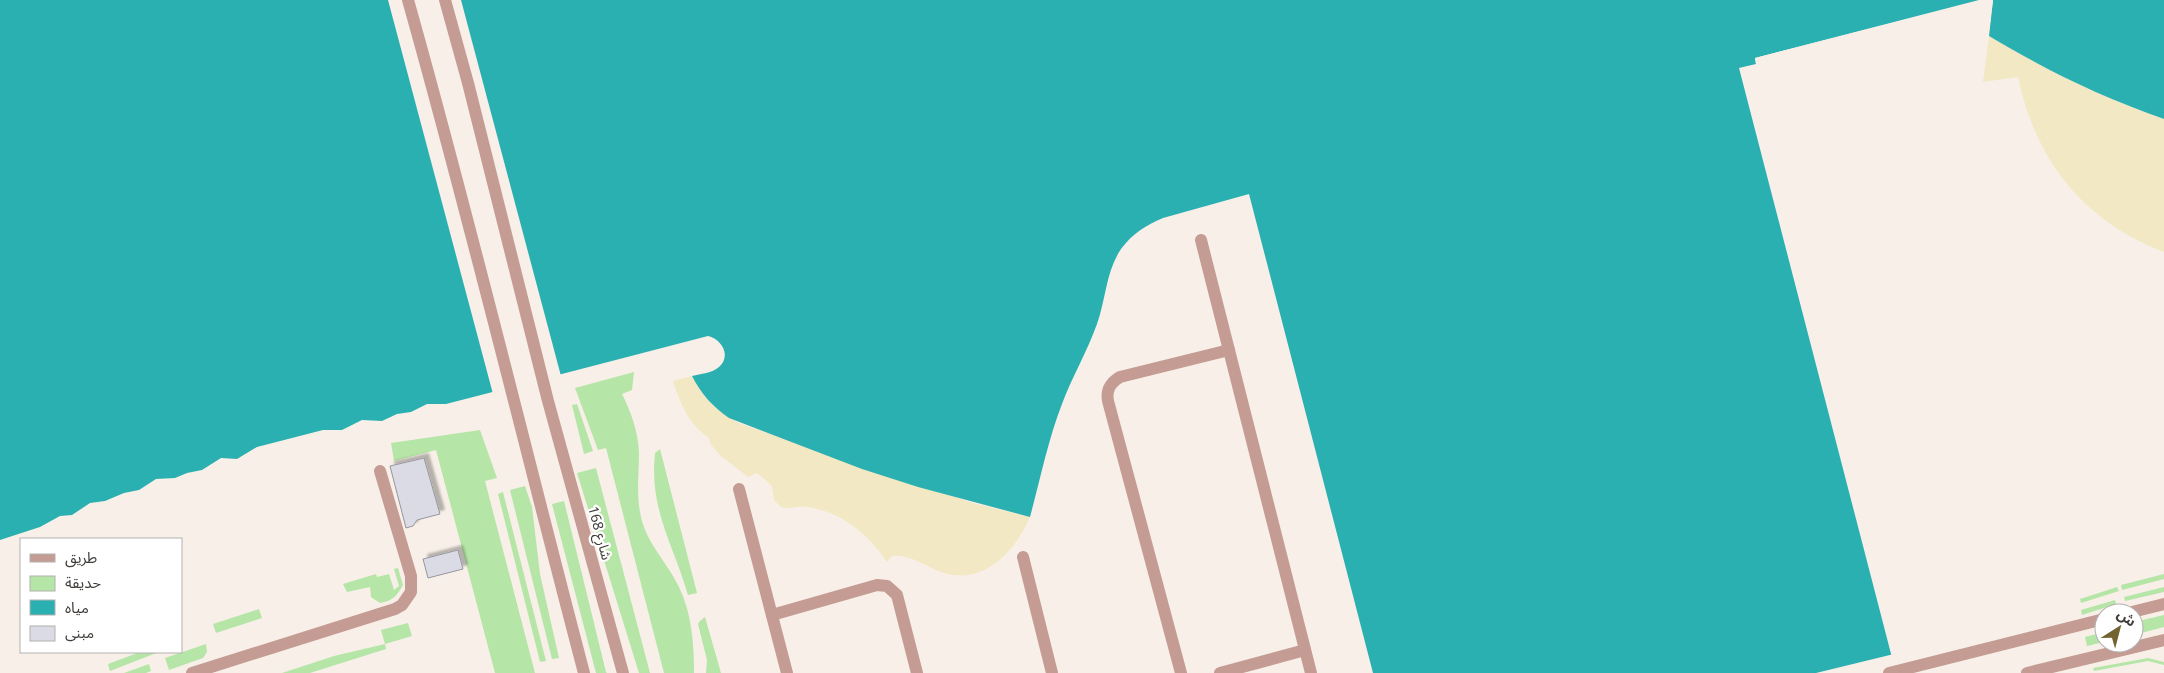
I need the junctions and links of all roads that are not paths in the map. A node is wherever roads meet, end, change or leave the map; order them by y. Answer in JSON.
{"nodes":[{"id":1,"x":408,"y":0,"type":"edge"},
{"id":2,"x":445,"y":0,"type":"edge"},
{"id":3,"x":1201,"y":240,"type":"dead end"},
{"id":4,"x":1229,"y":350,"type":"junction"},
{"id":5,"x":380,"y":471,"type":"dead end"},
{"id":6,"x":739,"y":489,"type":"dead end"},
{"id":7,"x":1023,"y":557,"type":"dead end"},
{"id":8,"x":2164,"y":604,"type":"edge"},
{"id":9,"x":2144,"y":609,"type":"edge"},
{"id":10,"x":772,"y":615,"type":"junction"},
{"id":11,"x":2094,"y":622,"type":"edge"},
{"id":12,"x":2164,"y":640,"type":"edge"},
{"id":13,"x":1305,"y":650,"type":"junction"},
{"id":14,"x":192,"y":673,"type":"edge"},
{"id":15,"x":584,"y":673,"type":"edge"},
{"id":16,"x":623,"y":673,"type":"edge"},
{"id":17,"x":788,"y":673,"type":"edge"},
{"id":18,"x":917,"y":673,"type":"edge"},
{"id":19,"x":1052,"y":673,"type":"edge"},
{"id":20,"x":1181,"y":673,"type":"edge"},
{"id":21,"x":1220,"y":673,"type":"edge"},
{"id":22,"x":1311,"y":673,"type":"edge"},
{"id":23,"x":1889,"y":673,"type":"edge"},
{"id":24,"x":2027,"y":673,"type":"edge"}],
"edges":[{"from":1,"to":15,"type":"street"},
{"from":2,"to":16,"type":"street","name":"شارع 168"},
{"from":3,"to":4,"type":"street"},
{"from":4,"to":13,"type":"street"},
{"from":4,"to":20,"type":"street"},
{"from":5,"to":14,"type":"street"},
{"from":6,"to":10,"type":"street"},
{"from":7,"to":19,"type":"street"},
{"from":8,"to":9,"type":"street"},
{"from":10,"to":17,"type":"street"},
{"from":10,"to":18,"type":"street"},
{"from":11,"to":23,"type":"street"},
{"from":12,"to":24,"type":"street"},
{"from":13,"to":21,"type":"street"},
{"from":13,"to":22,"type":"street"}]}
